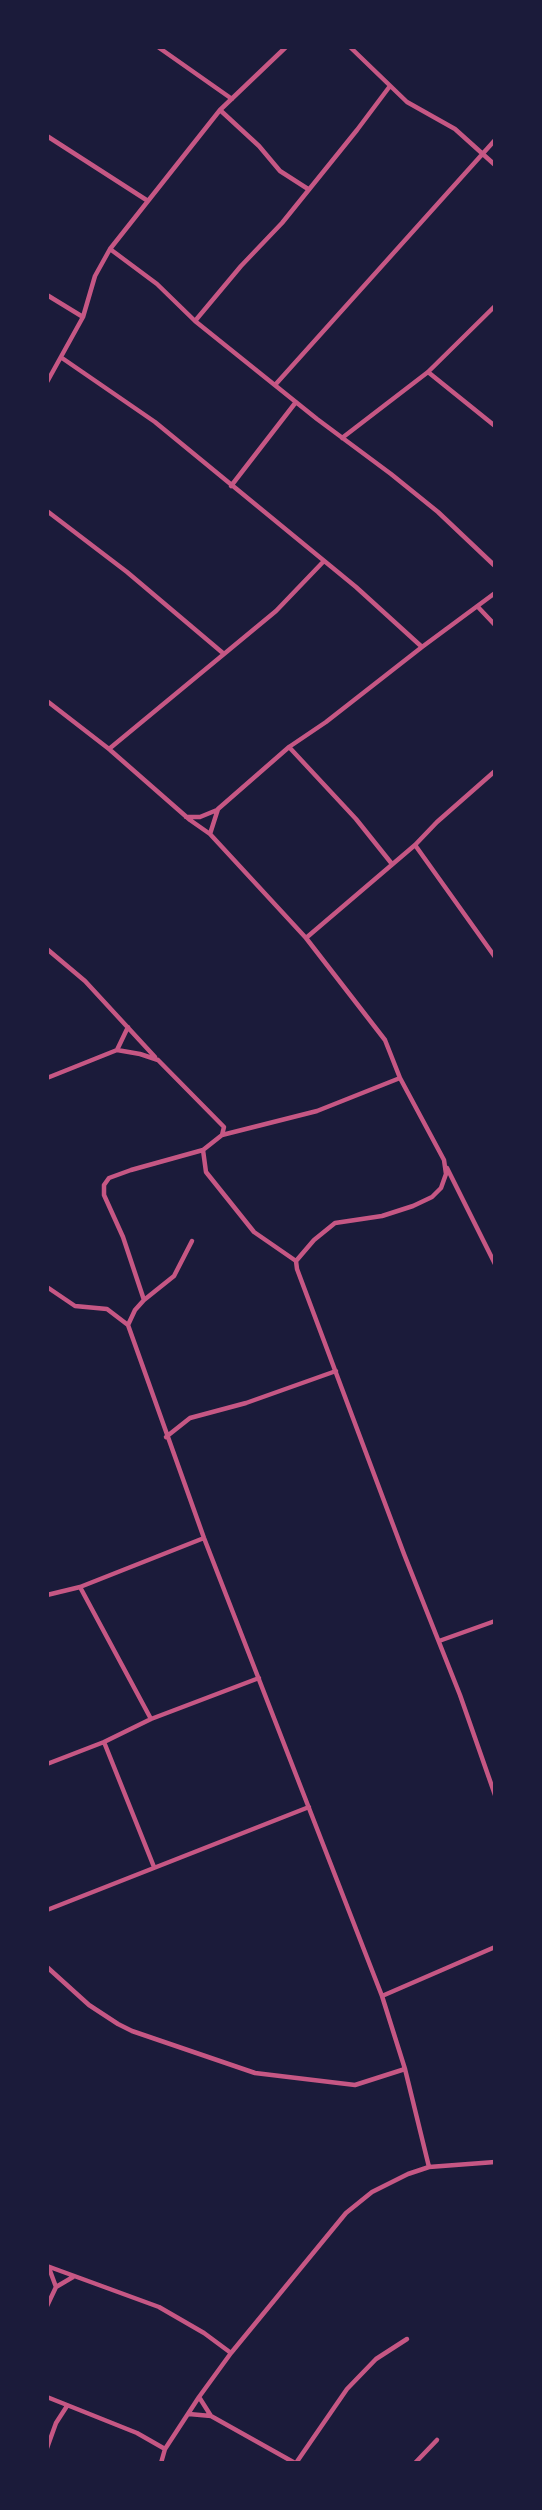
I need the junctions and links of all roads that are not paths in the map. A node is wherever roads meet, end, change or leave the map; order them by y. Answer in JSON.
{"nodes":[{"id":1,"x":158,"y":47,"type":"edge"},
{"id":2,"x":286,"y":47,"type":"edge"},
{"id":3,"x":349,"y":47,"type":"edge"},
{"id":4,"x":390,"y":86,"type":"junction"},
{"id":5,"x":232,"y":99,"type":"junction"},
{"id":6,"x":220,"y":110,"type":"junction"},
{"id":7,"x":47,"y":136,"type":"edge"},
{"id":8,"x":495,"y":140,"type":"edge"},
{"id":9,"x":482,"y":155,"type":"junction"},
{"id":10,"x":495,"y":165,"type":"edge"},
{"id":11,"x":309,"y":188,"type":"junction"},
{"id":12,"x":148,"y":201,"type":"junction"},
{"id":13,"x":110,"y":249,"type":"junction"},
{"id":14,"x":47,"y":295,"type":"edge"},
{"id":15,"x":495,"y":306,"type":"edge"},
{"id":16,"x":83,"y":317,"type":"junction"},
{"id":17,"x":195,"y":321,"type":"junction"},
{"id":18,"x":62,"y":358,"type":"junction"},
{"id":19,"x":428,"y":372,"type":"junction"},
{"id":20,"x":47,"y":382,"type":"edge"},
{"id":21,"x":275,"y":385,"type":"junction"},
{"id":22,"x":296,"y":402,"type":"junction"},
{"id":23,"x":495,"y":426,"type":"edge"},
{"id":24,"x":342,"y":438,"type":"junction"},
{"id":25,"x":231,"y":486,"type":"junction"},
{"id":26,"x":47,"y":511,"type":"edge"},
{"id":27,"x":323,"y":562,"type":"junction"},
{"id":28,"x":495,"y":566,"type":"edge"},
{"id":29,"x":495,"y":593,"type":"edge"},
{"id":30,"x":478,"y":607,"type":"junction"},
{"id":31,"x":495,"y":625,"type":"edge"},
{"id":32,"x":422,"y":647,"type":"junction"},
{"id":33,"x":224,"y":654,"type":"junction"},
{"id":34,"x":47,"y":701,"type":"edge"},
{"id":35,"x":289,"y":747,"type":"junction"},
{"id":36,"x":109,"y":749,"type":"junction"},
{"id":37,"x":495,"y":771,"type":"edge"},
{"id":38,"x":218,"y":809,"type":"junction"},
{"id":39,"x":186,"y":817,"type":"junction"},
{"id":40,"x":210,"y":834,"type":"junction"},
{"id":41,"x":415,"y":845,"type":"junction"},
{"id":42,"x":392,"y":865,"type":"junction"},
{"id":43,"x":306,"y":938,"type":"junction"},
{"id":44,"x":47,"y":949,"type":"edge"},
{"id":45,"x":495,"y":957,"type":"edge"},
{"id":46,"x":128,"y":1027,"type":"junction"},
{"id":47,"x":117,"y":1050,"type":"junction"},
{"id":48,"x":158,"y":1060,"type":"junction"},
{"id":49,"x":47,"y":1078,"type":"edge"},
{"id":50,"x":400,"y":1078,"type":"junction"},
{"id":51,"x":222,"y":1135,"type":"junction"},
{"id":52,"x":203,"y":1150,"type":"junction"},
{"id":53,"x":446,"y":1167,"type":"junction"},
{"id":54,"x":192,"y":1241,"type":"dead end"},
{"id":55,"x":296,"y":1261,"type":"junction"},
{"id":56,"x":495,"y":1264,"type":"edge"},
{"id":57,"x":47,"y":1287,"type":"edge"},
{"id":58,"x":144,"y":1300,"type":"junction"},
{"id":59,"x":128,"y":1325,"type":"junction"},
{"id":60,"x":336,"y":1371,"type":"junction"},
{"id":61,"x":166,"y":1437,"type":"junction"},
{"id":62,"x":204,"y":1538,"type":"junction"},
{"id":63,"x":80,"y":1587,"type":"junction"},
{"id":64,"x":47,"y":1595,"type":"edge"},
{"id":65,"x":495,"y":1621,"type":"edge"},
{"id":66,"x":439,"y":1641,"type":"junction"},
{"id":67,"x":258,"y":1678,"type":"junction"},
{"id":68,"x":151,"y":1720,"type":"junction"},
{"id":69,"x":104,"y":1742,"type":"junction"},
{"id":70,"x":47,"y":1764,"type":"edge"},
{"id":71,"x":495,"y":1795,"type":"edge"},
{"id":72,"x":309,"y":1807,"type":"junction"},
{"id":73,"x":154,"y":1867,"type":"junction"},
{"id":74,"x":47,"y":1910,"type":"edge"},
{"id":75,"x":495,"y":1947,"type":"edge"},
{"id":76,"x":47,"y":1967,"type":"edge"},
{"id":77,"x":382,"y":1996,"type":"junction"},
{"id":78,"x":405,"y":2069,"type":"junction"},
{"id":79,"x":495,"y":2162,"type":"edge"},
{"id":80,"x":429,"y":2167,"type":"junction"},
{"id":81,"x":48,"y":2267,"type":"edge"},
{"id":82,"x":73,"y":2277,"type":"junction"},
{"id":83,"x":56,"y":2287,"type":"junction"},
{"id":84,"x":47,"y":2306,"type":"edge"},
{"id":85,"x":407,"y":2339,"type":"dead end"},
{"id":86,"x":231,"y":2353,"type":"junction"},
{"id":87,"x":47,"y":2397,"type":"edge"},
{"id":88,"x":198,"y":2397,"type":"junction"},
{"id":89,"x":67,"y":2406,"type":"junction"},
{"id":90,"x":189,"y":2414,"type":"junction"},
{"id":91,"x":211,"y":2416,"type":"junction"},
{"id":92,"x":437,"y":2440,"type":"dead end"},
{"id":93,"x":47,"y":2448,"type":"edge"},
{"id":94,"x":165,"y":2449,"type":"junction"},
{"id":95,"x":161,"y":2463,"type":"edge"},
{"id":96,"x":295,"y":2463,"type":"edge"},
{"id":97,"x":415,"y":2463,"type":"edge"}],
"edges":[{"from":1,"to":5,"type":"street"},
{"from":2,"to":5,"type":"street"},
{"from":3,"to":4,"type":"street"},
{"from":4,"to":9,"type":"street"},
{"from":4,"to":11,"type":"street"},
{"from":5,"to":6,"type":"street"},
{"from":6,"to":11,"type":"street"},
{"from":6,"to":12,"type":"street"},
{"from":7,"to":12,"type":"street"},
{"from":8,"to":9,"type":"street"},
{"from":9,"to":10,"type":"street"},
{"from":9,"to":21,"type":"street"},
{"from":11,"to":17,"type":"street"},
{"from":12,"to":13,"type":"street"},
{"from":13,"to":16,"type":"street"},
{"from":13,"to":17,"type":"street"},
{"from":14,"to":16,"type":"street"},
{"from":15,"to":19,"type":"street"},
{"from":16,"to":18,"type":"street"},
{"from":17,"to":21,"type":"street"},
{"from":18,"to":20,"type":"street"},
{"from":18,"to":25,"type":"street"},
{"from":19,"to":23,"type":"street"},
{"from":19,"to":24,"type":"street"},
{"from":21,"to":22,"type":"street"},
{"from":22,"to":24,"type":"street"},
{"from":22,"to":25,"type":"street"},
{"from":24,"to":28,"type":"street"},
{"from":25,"to":27,"type":"street"},
{"from":26,"to":33,"type":"street"},
{"from":27,"to":32,"type":"street"},
{"from":27,"to":33,"type":"street"},
{"from":29,"to":30,"type":"street"},
{"from":30,"to":31,"type":"street"},
{"from":30,"to":32,"type":"street"},
{"from":32,"to":35,"type":"street"},
{"from":33,"to":36,"type":"street"},
{"from":34,"to":36,"type":"street"},
{"from":35,"to":38,"type":"street"},
{"from":35,"to":42,"type":"street"},
{"from":36,"to":39,"type":"street"},
{"from":37,"to":41,"type":"street"},
{"from":38,"to":39,"type":"street"},
{"from":38,"to":40,"type":"street"},
{"from":39,"to":40,"type":"street"},
{"from":40,"to":43,"type":"street"},
{"from":41,"to":42,"type":"street"},
{"from":41,"to":45,"type":"street"},
{"from":42,"to":43,"type":"street"},
{"from":43,"to":50,"type":"street"},
{"from":44,"to":46,"type":"street"},
{"from":46,"to":47,"type":"street"},
{"from":46,"to":48,"type":"street"},
{"from":47,"to":48,"type":"street"},
{"from":47,"to":49,"type":"street"},
{"from":48,"to":51,"type":"street"},
{"from":50,"to":51,"type":"street"},
{"from":50,"to":53,"type":"street"},
{"from":51,"to":52,"type":"street"},
{"from":52,"to":55,"type":"street"},
{"from":52,"to":58,"type":"street"},
{"from":53,"to":55,"type":"street"},
{"from":53,"to":56,"type":"street"},
{"from":54,"to":58,"type":"street"},
{"from":55,"to":60,"type":"street"},
{"from":57,"to":59,"type":"street"},
{"from":58,"to":59,"type":"street"},
{"from":59,"to":61,"type":"street"},
{"from":60,"to":61,"type":"street"},
{"from":60,"to":66,"type":"street"},
{"from":61,"to":62,"type":"street"},
{"from":62,"to":63,"type":"street"},
{"from":62,"to":67,"type":"street"},
{"from":63,"to":64,"type":"street"},
{"from":63,"to":68,"type":"street"},
{"from":65,"to":66,"type":"street"},
{"from":66,"to":71,"type":"street"},
{"from":67,"to":68,"type":"street"},
{"from":67,"to":72,"type":"street"},
{"from":68,"to":69,"type":"street"},
{"from":69,"to":70,"type":"street"},
{"from":69,"to":73,"type":"street"},
{"from":72,"to":73,"type":"street"},
{"from":72,"to":77,"type":"street"},
{"from":73,"to":74,"type":"street"},
{"from":75,"to":77,"type":"street"},
{"from":76,"to":78,"type":"street"},
{"from":77,"to":78,"type":"street"},
{"from":78,"to":80,"type":"street"},
{"from":79,"to":80,"type":"street"},
{"from":80,"to":86,"type":"street"},
{"from":81,"to":82,"type":"street"},
{"from":81,"to":83,"type":"street"},
{"from":82,"to":83,"type":"street"},
{"from":82,"to":86,"type":"street"},
{"from":83,"to":84,"type":"street"},
{"from":85,"to":96,"type":"street"},
{"from":86,"to":88,"type":"street"},
{"from":87,"to":89,"type":"street"},
{"from":88,"to":90,"type":"street"},
{"from":88,"to":91,"type":"street"},
{"from":89,"to":93,"type":"street"},
{"from":89,"to":94,"type":"street"},
{"from":90,"to":91,"type":"street"},
{"from":90,"to":94,"type":"street"},
{"from":91,"to":96,"type":"street"},
{"from":92,"to":97,"type":"street"},
{"from":94,"to":95,"type":"street"}]}
